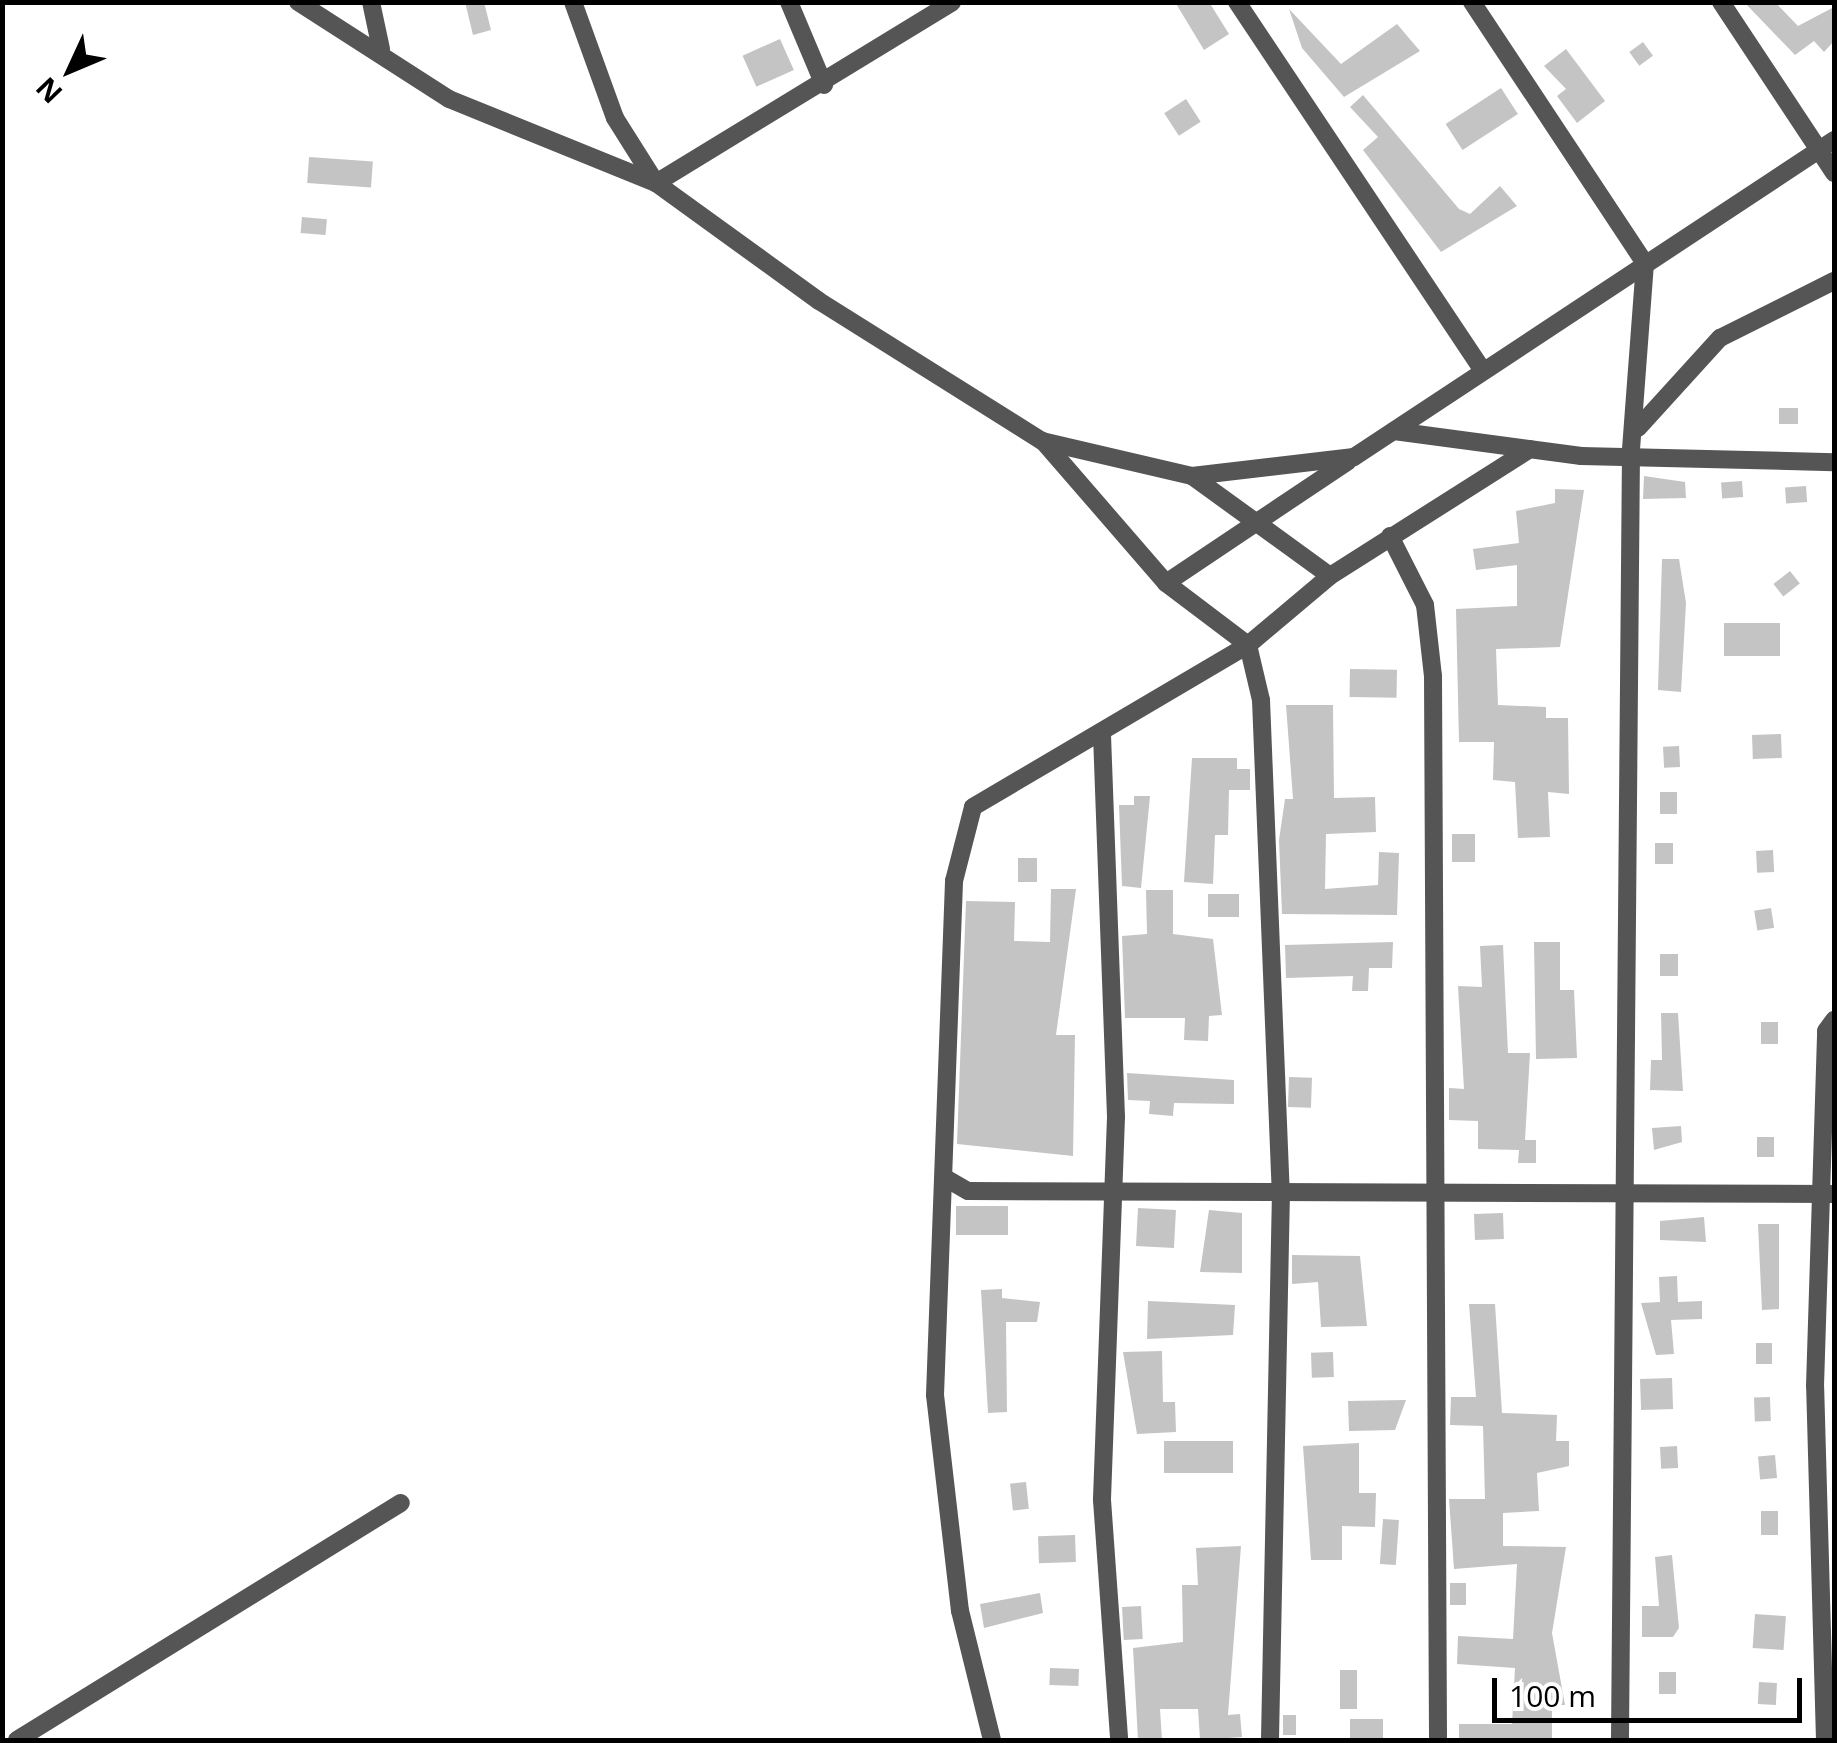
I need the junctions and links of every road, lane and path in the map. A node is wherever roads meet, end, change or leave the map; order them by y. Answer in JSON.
{"nodes":[{"id":1,"x":298,"y":2,"type":"edge"},
{"id":2,"x":370,"y":2,"type":"edge"},
{"id":3,"x":573,"y":2,"type":"edge"},
{"id":4,"x":789,"y":2,"type":"edge"},
{"id":5,"x":952,"y":2,"type":"edge"},
{"id":6,"x":1236,"y":2,"type":"edge"},
{"id":7,"x":1472,"y":2,"type":"edge"},
{"id":8,"x":1722,"y":2,"type":"edge"},
{"id":9,"x":380,"y":49,"type":"junction"},
{"id":10,"x":824,"y":85,"type":"junction"},
{"id":11,"x":1834,"y":140,"type":"edge"},
{"id":12,"x":1816,"y":151,"type":"junction"},
{"id":13,"x":1834,"y":173,"type":"edge"},
{"id":14,"x":656,"y":182,"type":"junction"},
{"id":15,"x":1645,"y":263,"type":"junction"},
{"id":16,"x":1834,"y":281,"type":"edge"},
{"id":17,"x":1481,"y":368,"type":"junction"},
{"id":18,"x":1638,"y":428,"type":"junction"},
{"id":19,"x":1394,"y":431,"type":"junction"},
{"id":20,"x":1042,"y":440,"type":"junction"},
{"id":21,"x":1530,"y":448,"type":"junction"},
{"id":22,"x":1631,"y":451,"type":"junction"},
{"id":23,"x":1354,"y":457,"type":"junction"},
{"id":24,"x":1834,"y":462,"type":"edge"},
{"id":25,"x":1192,"y":476,"type":"junction"},
{"id":26,"x":1250,"y":521,"type":"junction"},
{"id":27,"x":1390,"y":536,"type":"junction"},
{"id":28,"x":1330,"y":576,"type":"junction"},
{"id":29,"x":1166,"y":584,"type":"junction"},
{"id":30,"x":1248,"y":644,"type":"junction"},
{"id":31,"x":1102,"y":735,"type":"junction"},
{"id":32,"x":1834,"y":1020,"type":"edge"},
{"id":33,"x":947,"y":1180,"type":"junction"},
{"id":34,"x":1116,"y":1186,"type":"junction"},
{"id":35,"x":1439,"y":1190,"type":"junction"},
{"id":36,"x":1622,"y":1190,"type":"junction"},
{"id":37,"x":1281,"y":1191,"type":"junction"},
{"id":38,"x":1827,"y":1194,"type":"edge"},
{"id":39,"x":1815,"y":1386,"type":"junction"},
{"id":40,"x":1834,"y":1388,"type":"edge"},
{"id":41,"x":401,"y":1503,"type":"dead end"},
{"id":42,"x":16,"y":1740,"type":"edge"},
{"id":43,"x":992,"y":1740,"type":"edge"},
{"id":44,"x":1119,"y":1740,"type":"edge"},
{"id":45,"x":1270,"y":1740,"type":"edge"},
{"id":46,"x":1438,"y":1740,"type":"edge"},
{"id":47,"x":1620,"y":1740,"type":"edge"},
{"id":48,"x":1825,"y":1740,"type":"edge"}],
"edges":[{"from":1,"to":9,"type":"street"},
{"from":2,"to":9,"type":"street"},
{"from":3,"to":14,"type":"street"},
{"from":4,"to":10,"type":"street"},
{"from":5,"to":10,"type":"street"},
{"from":6,"to":17,"type":"street"},
{"from":7,"to":15,"type":"street"},
{"from":8,"to":12,"type":"street"},
{"from":9,"to":14,"type":"street"},
{"from":10,"to":14,"type":"street"},
{"from":11,"to":12,"type":"street"},
{"from":12,"to":13,"type":"street"},
{"from":12,"to":15,"type":"street"},
{"from":14,"to":20,"type":"street"},
{"from":15,"to":17,"type":"street"},
{"from":15,"to":18,"type":"street"},
{"from":16,"to":18,"type":"street"},
{"from":17,"to":19,"type":"street"},
{"from":18,"to":22,"type":"street"},
{"from":19,"to":21,"type":"street"},
{"from":19,"to":23,"type":"street"},
{"from":20,"to":25,"type":"street"},
{"from":20,"to":29,"type":"street"},
{"from":21,"to":22,"type":"street"},
{"from":21,"to":27,"type":"street"},
{"from":22,"to":24,"type":"street"},
{"from":22,"to":36,"type":"street"},
{"from":23,"to":25,"type":"street"},
{"from":23,"to":26,"type":"street"},
{"from":25,"to":26,"type":"street"},
{"from":26,"to":28,"type":"street"},
{"from":26,"to":29,"type":"street"},
{"from":27,"to":28,"type":"street"},
{"from":27,"to":35,"type":"street"},
{"from":28,"to":30,"type":"street"},
{"from":29,"to":30,"type":"street"},
{"from":30,"to":31,"type":"street"},
{"from":30,"to":37,"type":"street"},
{"from":31,"to":33,"type":"street"},
{"from":31,"to":34,"type":"street"},
{"from":32,"to":38,"type":"street"},
{"from":33,"to":34,"type":"street"},
{"from":33,"to":43,"type":"street"},
{"from":34,"to":37,"type":"street"},
{"from":34,"to":44,"type":"street"},
{"from":35,"to":36,"type":"street"},
{"from":35,"to":37,"type":"street"},
{"from":35,"to":46,"type":"street"},
{"from":36,"to":38,"type":"street"},
{"from":36,"to":47,"type":"street"},
{"from":37,"to":45,"type":"street"},
{"from":38,"to":39,"type":"street"},
{"from":39,"to":40,"type":"street"},
{"from":39,"to":48,"type":"street"},
{"from":41,"to":42,"type":"street"}]}
